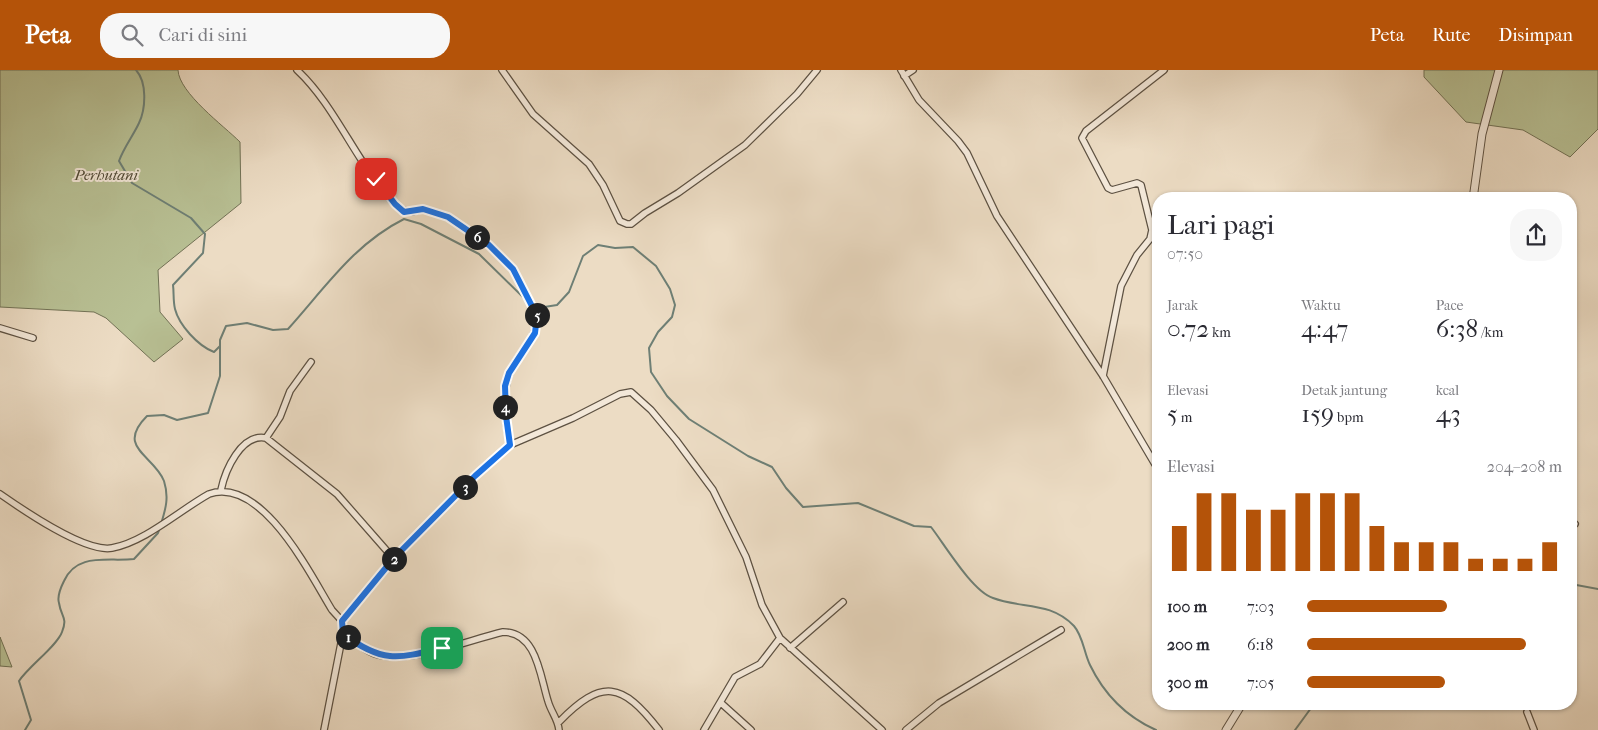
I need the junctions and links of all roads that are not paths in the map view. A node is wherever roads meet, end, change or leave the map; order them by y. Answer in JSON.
{"nodes":[{"id":1,"x":297,"y":70,"type":"edge"},
{"id":2,"x":502,"y":70,"type":"edge"},
{"id":3,"x":816,"y":70,"type":"edge"},
{"id":4,"x":914,"y":70,"type":"edge"},
{"id":5,"x":1164,"y":70,"type":"edge"},
{"id":6,"x":1499,"y":70,"type":"edge"},
{"id":7,"x":902,"y":73,"type":"edge"},
{"id":8,"x":1474,"y":192,"type":"edge"},
{"id":9,"x":0,"y":328,"type":"edge"},
{"id":10,"x":33,"y":338,"type":"dead end"},
{"id":11,"x":311,"y":362,"type":"dead end"},
{"id":12,"x":1103,"y":376,"type":"junction"},
{"id":13,"x":266,"y":438,"type":"junction"},
{"id":14,"x":510,"y":445,"type":"junction"},
{"id":15,"x":1152,"y":459,"type":"edge"},
{"id":16,"x":221,"y":490,"type":"junction"},
{"id":17,"x":0,"y":494,"type":"edge"},
{"id":18,"x":394,"y":558,"type":"junction"},
{"id":19,"x":842,"y":602,"type":"dead end"},
{"id":20,"x":342,"y":621,"type":"junction"},
{"id":21,"x":1061,"y":630,"type":"dead end"},
{"id":22,"x":343,"y":634,"type":"junction"},
{"id":23,"x":780,"y":638,"type":"junction"},
{"id":24,"x":790,"y":648,"type":"junction"},
{"id":25,"x":721,"y":703,"type":"junction"},
{"id":26,"x":1238,"y":710,"type":"edge"},
{"id":27,"x":1527,"y":712,"type":"dead end"},
{"id":28,"x":559,"y":722,"type":"junction"},
{"id":29,"x":324,"y":730,"type":"edge"},
{"id":30,"x":559,"y":730,"type":"edge"},
{"id":31,"x":660,"y":730,"type":"edge"},
{"id":32,"x":704,"y":730,"type":"edge"},
{"id":33,"x":751,"y":730,"type":"edge"},
{"id":34,"x":881,"y":730,"type":"edge"},
{"id":35,"x":906,"y":730,"type":"edge"},
{"id":36,"x":1226,"y":730,"type":"edge"},
{"id":37,"x":1534,"y":730,"type":"edge"}],
"edges":[{"from":1,"to":14,"type":"street"},
{"from":2,"to":3,"type":"street"},
{"from":4,"to":7,"type":"street"},
{"from":5,"to":12,"type":"street"},
{"from":6,"to":8,"type":"street"},
{"from":7,"to":12,"type":"street"},
{"from":9,"to":10,"type":"street"},
{"from":11,"to":13,"type":"street"},
{"from":12,"to":15,"type":"street"},
{"from":13,"to":16,"type":"street"},
{"from":13,"to":18,"type":"street"},
{"from":14,"to":18,"type":"street"},
{"from":14,"to":23,"type":"street"},
{"from":16,"to":17,"type":"street"},
{"from":16,"to":20,"type":"street"},
{"from":18,"to":20,"type":"street"},
{"from":19,"to":24,"type":"street"},
{"from":20,"to":22,"type":"street"},
{"from":21,"to":35,"type":"street"},
{"from":22,"to":28,"type":"street"},
{"from":22,"to":29,"type":"street"},
{"from":23,"to":24,"type":"street"},
{"from":23,"to":25,"type":"street"},
{"from":24,"to":34,"type":"street"},
{"from":25,"to":32,"type":"street"},
{"from":25,"to":33,"type":"street"},
{"from":26,"to":36,"type":"street"},
{"from":27,"to":37,"type":"street"},
{"from":28,"to":30,"type":"street"},
{"from":28,"to":31,"type":"street"}]}
